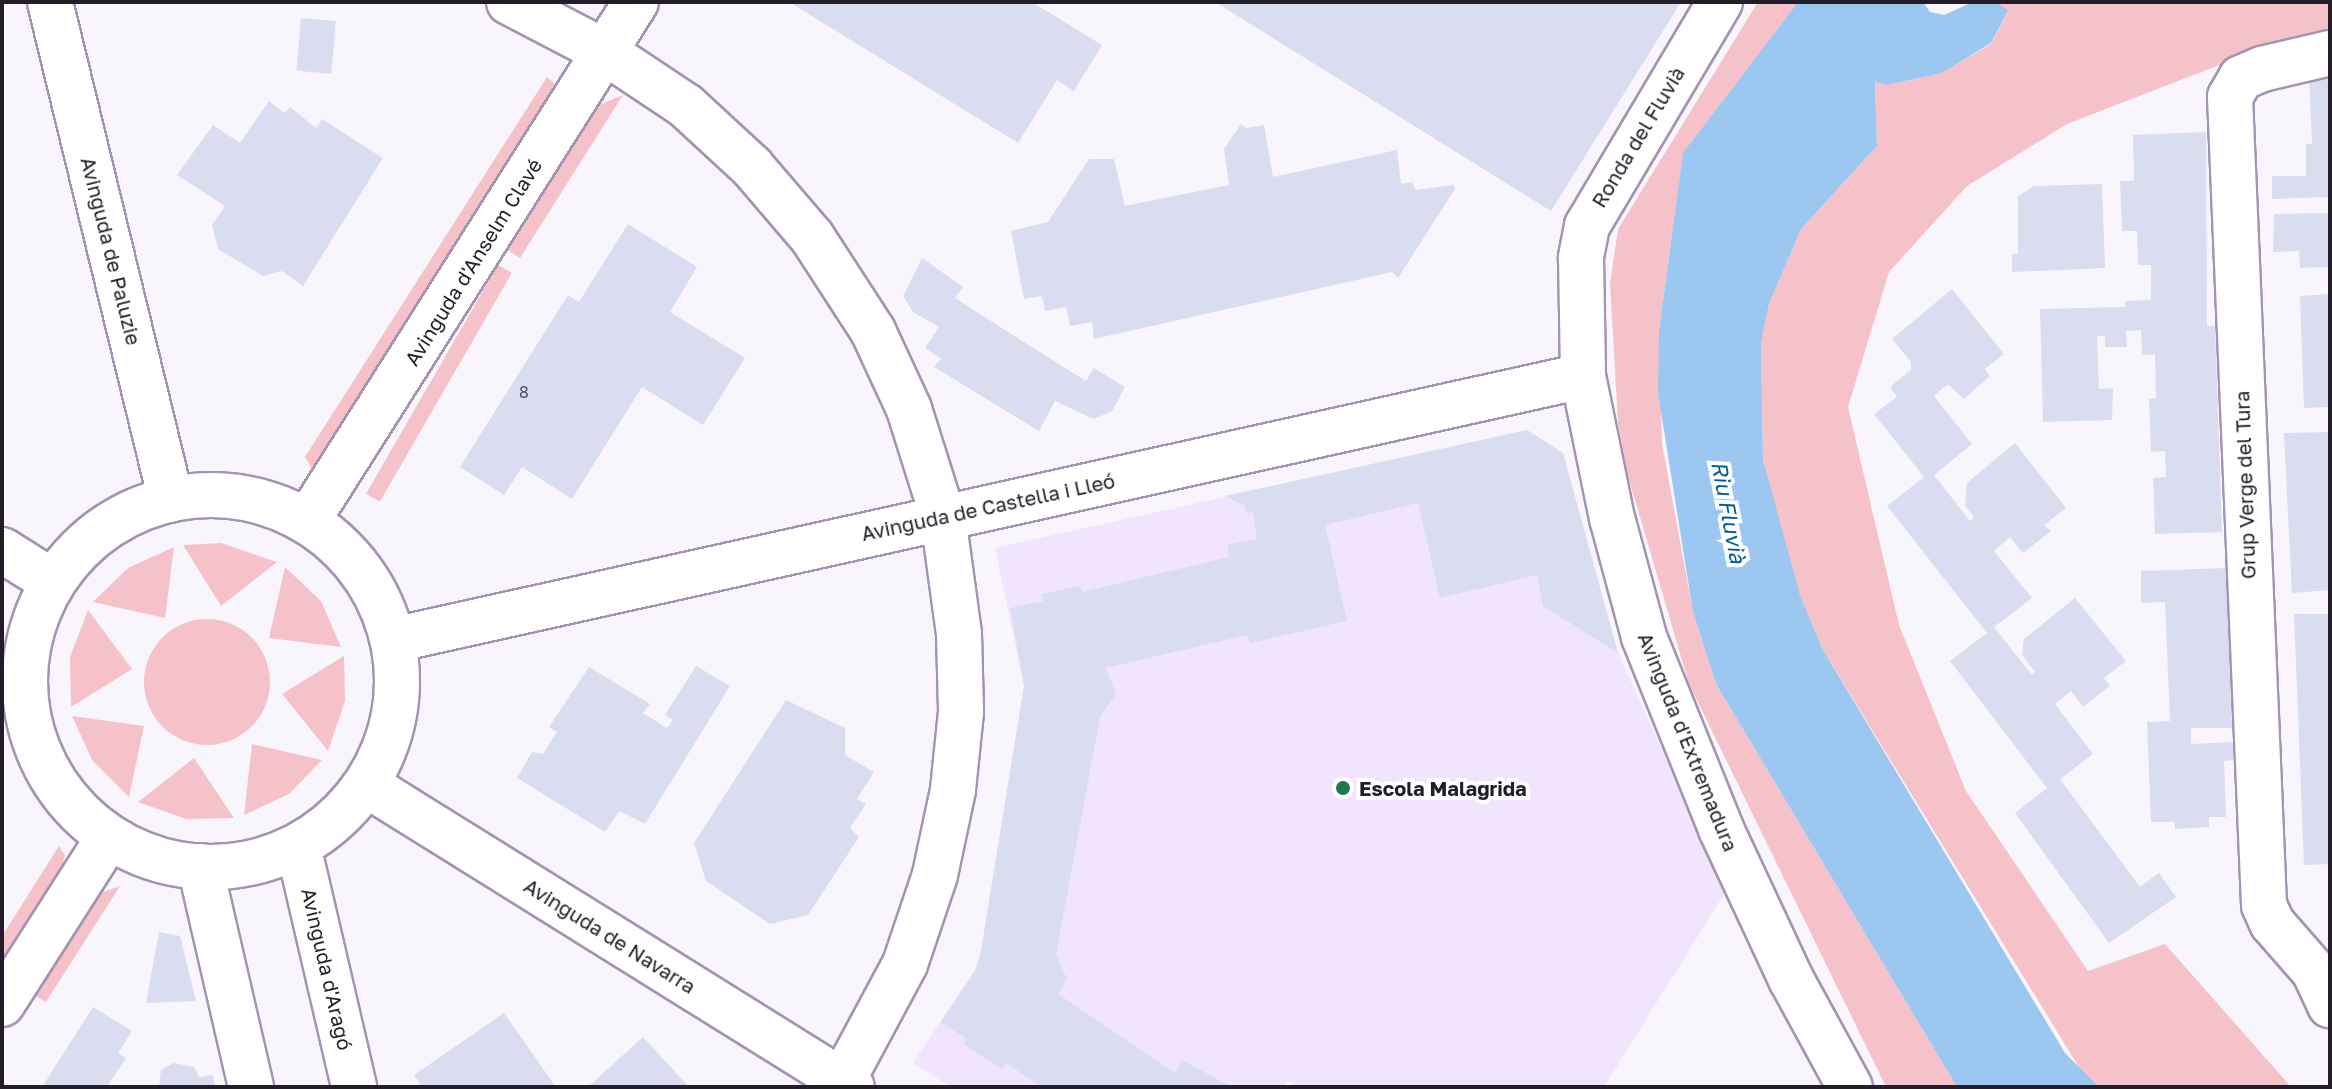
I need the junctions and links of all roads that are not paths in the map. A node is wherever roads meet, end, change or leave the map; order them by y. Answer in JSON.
{"nodes":[{"id":1,"x":50,"y":2,"type":"edge"},
{"id":2,"x":509,"y":2,"type":"edge"},
{"id":3,"x":636,"y":2,"type":"edge"},
{"id":4,"x":1720,"y":2,"type":"edge"},
{"id":5,"x":605,"y":52,"type":"junction"},
{"id":6,"x":2330,"y":53,"type":"edge"},
{"id":7,"x":1583,"y":376,"type":"junction"},
{"id":8,"x":171,"y":500,"type":"junction"},
{"id":9,"x":943,"y":517,"type":"junction"},
{"id":10,"x":308,"y":520,"type":"junction"},
{"id":11,"x":2,"y":550,"type":"edge"},
{"id":12,"x":53,"y":582,"type":"junction"},
{"id":13,"x":393,"y":640,"type":"junction"},
{"id":14,"x":15,"y":723,"type":"edge"},
{"id":15,"x":367,"y":785,"type":"junction"},
{"id":16,"x":108,"y":838,"type":"junction"},
{"id":17,"x":299,"y":850,"type":"junction"},
{"id":18,"x":200,"y":866,"type":"junction"},
{"id":19,"x":2325,"y":979,"type":"edge"},
{"id":20,"x":2,"y":1004,"type":"edge"},
{"id":21,"x":845,"y":1085,"type":"edge"},
{"id":22,"x":251,"y":1087,"type":"edge"},
{"id":23,"x":354,"y":1087,"type":"edge"},
{"id":24,"x":1850,"y":1087,"type":"edge"}],
"edges":[{"from":1,"to":8,"type":"street","name":"Avinguda de Paluzie"},
{"from":2,"to":5,"type":"street"},
{"from":3,"to":5,"type":"street","name":"Avinguda d'Anselm Clavé"},
{"from":4,"to":7,"type":"street","name":"Ronda del Fluvià"},
{"from":5,"to":9,"type":"street"},
{"from":5,"to":10,"type":"street","name":"Avinguda d'Anselm Clavé"},
{"from":6,"to":19,"type":"street","name":"Grup Verge del Tura"},
{"from":7,"to":9,"type":"street","name":"Avinguda de Castella i Lleó"},
{"from":7,"to":24,"type":"street","name":"Avinguda d'Extremadura"},
{"from":8,"to":10,"type":"street"},
{"from":8,"to":12,"type":"street"},
{"from":9,"to":13,"type":"street","name":"Avinguda de Castella i Lleó"},
{"from":9,"to":21,"type":"street"},
{"from":10,"to":13,"type":"street"},
{"from":11,"to":12,"type":"street"},
{"from":12,"to":14,"type":"street"},
{"from":13,"to":15,"type":"street"},
{"from":14,"to":16,"type":"street"},
{"from":15,"to":17,"type":"street"},
{"from":15,"to":21,"type":"street","name":"Avinguda de Navarra"},
{"from":16,"to":18,"type":"street"},
{"from":16,"to":20,"type":"street"},
{"from":17,"to":18,"type":"street"},
{"from":17,"to":23,"type":"street","name":"Avinguda d'Aragó"},
{"from":18,"to":22,"type":"street"}]}
